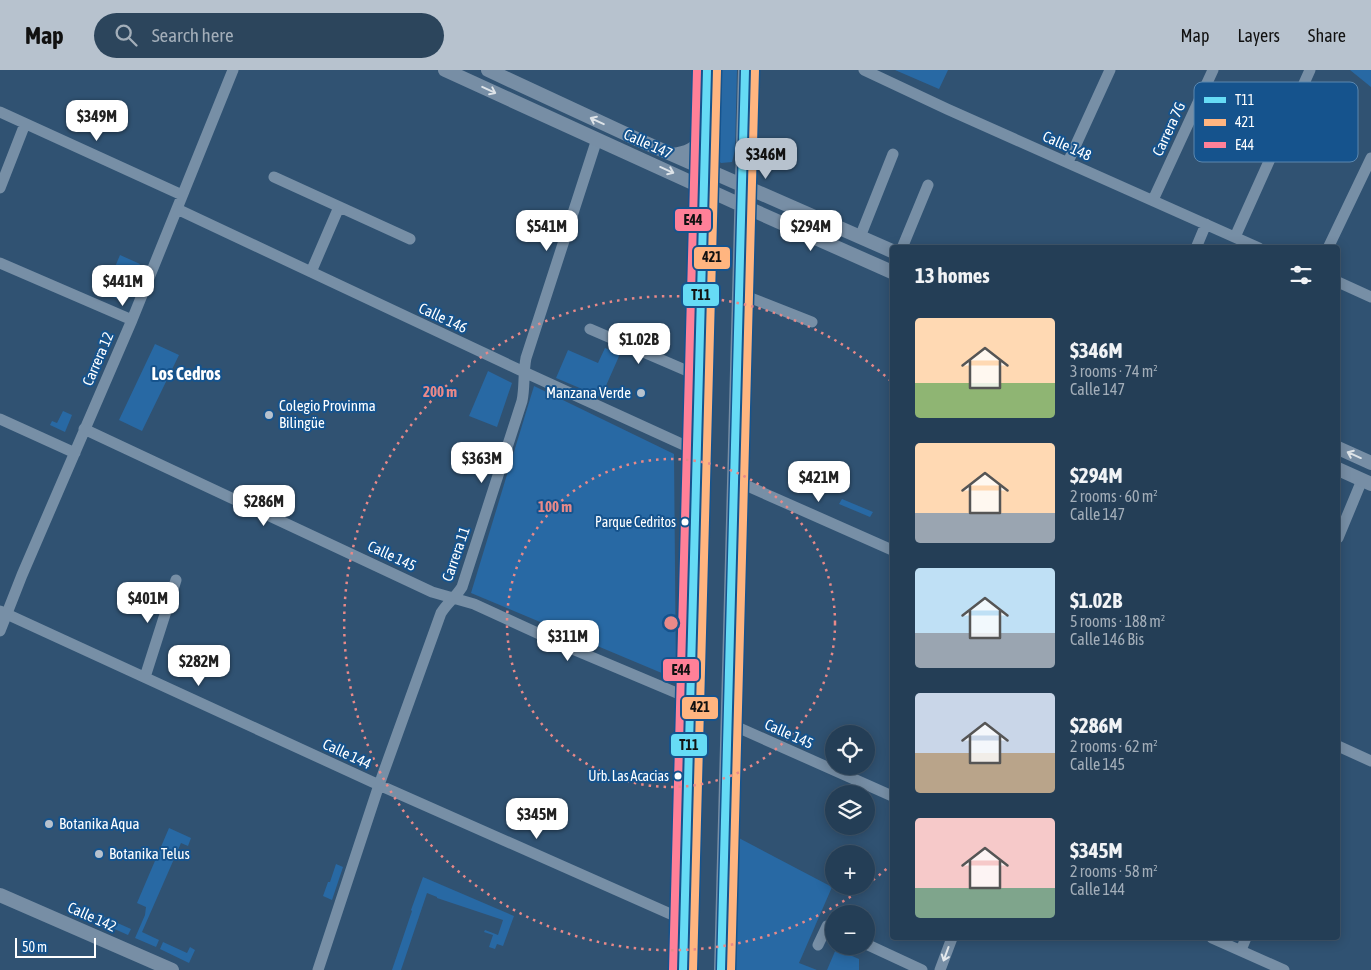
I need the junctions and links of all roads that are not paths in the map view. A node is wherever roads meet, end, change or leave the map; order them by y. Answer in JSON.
{"nodes":[{"id":1,"x":233,"y":70,"type":"edge"},
{"id":2,"x":444,"y":70,"type":"edge"},
{"id":3,"x":488,"y":70,"type":"edge"},
{"id":4,"x":707,"y":70,"type":"edge"},
{"id":5,"x":745,"y":70,"type":"edge"},
{"id":6,"x":864,"y":70,"type":"edge"},
{"id":7,"x":1110,"y":70,"type":"edge"},
{"id":8,"x":1213,"y":70,"type":"edge"},
{"id":9,"x":1310,"y":70,"type":"edge"},
{"id":10,"x":1207,"y":82,"type":"edge"},
{"id":11,"x":1305,"y":82,"type":"edge"},
{"id":12,"x":1194,"y":111,"type":"edge"},
{"id":13,"x":0,"y":112,"type":"edge"},
{"id":14,"x":25,"y":124,"type":"junction"},
{"id":15,"x":705,"y":138,"type":"junction"},
{"id":16,"x":597,"y":139,"type":"junction"},
{"id":17,"x":893,"y":154,"type":"dead end"},
{"id":18,"x":673,"y":155,"type":"junction"},
{"id":19,"x":1371,"y":158,"type":"edge"},
{"id":20,"x":1068,"y":162,"type":"junction"},
{"id":21,"x":1269,"y":162,"type":"edge"},
{"id":22,"x":704,"y":169,"type":"junction"},
{"id":23,"x":274,"y":177,"type":"dead end"},
{"id":24,"x":741,"y":185,"type":"junction"},
{"id":25,"x":928,"y":185,"type":"dead end"},
{"id":26,"x":704,"y":187,"type":"junction"},
{"id":27,"x":0,"y":188,"type":"edge"},
{"id":28,"x":182,"y":195,"type":"junction"},
{"id":29,"x":1153,"y":200,"type":"junction"},
{"id":30,"x":740,"y":205,"type":"junction"},
{"id":31,"x":339,"y":207,"type":"junction"},
{"id":32,"x":176,"y":209,"type":"junction"},
{"id":33,"x":1206,"y":224,"type":"junction"},
{"id":34,"x":860,"y":237,"type":"junction"},
{"id":35,"x":1235,"y":237,"type":"junction"},
{"id":36,"x":410,"y":239,"type":"dead end"},
{"id":37,"x":903,"y":245,"type":"edge"},
{"id":38,"x":1197,"y":245,"type":"edge"},
{"id":39,"x":1252,"y":245,"type":"edge"},
{"id":40,"x":1329,"y":245,"type":"edge"},
{"id":41,"x":890,"y":250,"type":"edge"},
{"id":42,"x":0,"y":263,"type":"edge"},
{"id":43,"x":890,"y":271,"type":"edge"},
{"id":44,"x":311,"y":272,"type":"junction"},
{"id":45,"x":1340,"y":283,"type":"edge"},
{"id":46,"x":738,"y":294,"type":"junction"},
{"id":47,"x":1371,"y":297,"type":"edge"},
{"id":48,"x":132,"y":320,"type":"junction"},
{"id":49,"x":812,"y":322,"type":"dead end"},
{"id":50,"x":590,"y":330,"type":"dead end"},
{"id":51,"x":524,"y":372,"type":"junction"},
{"id":52,"x":700,"y":376,"type":"junction"},
{"id":53,"x":0,"y":419,"type":"edge"},
{"id":54,"x":84,"y":429,"type":"junction"},
{"id":55,"x":1340,"y":449,"type":"edge"},
{"id":56,"x":74,"y":452,"type":"junction"},
{"id":57,"x":697,"y":452,"type":"junction"},
{"id":58,"x":1371,"y":463,"type":"edge"},
{"id":59,"x":1340,"y":470,"type":"edge"},
{"id":60,"x":734,"y":480,"type":"junction"},
{"id":61,"x":1366,"y":482,"type":"edge"},
{"id":62,"x":1340,"y":534,"type":"edge"},
{"id":63,"x":890,"y":549,"type":"edge"},
{"id":64,"x":176,"y":580,"type":"dead end"},
{"id":65,"x":455,"y":599,"type":"junction"},
{"id":66,"x":4,"y":613,"type":"edge"},
{"id":67,"x":0,"y":631,"type":"edge"},
{"id":68,"x":145,"y":677,"type":"junction"},
{"id":69,"x":691,"y":699,"type":"junction"},
{"id":70,"x":728,"y":723,"type":"junction"},
{"id":71,"x":1340,"y":747,"type":"edge"},
{"id":72,"x":1371,"y":761,"type":"edge"},
{"id":73,"x":379,"y":785,"type":"junction"},
{"id":74,"x":890,"y":795,"type":"edge"},
{"id":75,"x":0,"y":895,"type":"edge"},
{"id":76,"x":684,"y":920,"type":"junction"},
{"id":77,"x":825,"y":930,"type":"edge"},
{"id":78,"x":951,"y":940,"type":"edge"},
{"id":79,"x":1217,"y":940,"type":"edge"},
{"id":80,"x":1245,"y":940,"type":"edge"},
{"id":81,"x":818,"y":945,"type":"dead end"},
{"id":82,"x":875,"y":948,"type":"edge"},
{"id":83,"x":1241,"y":950,"type":"junction"},
{"id":84,"x":172,"y":970,"type":"edge"},
{"id":85,"x":318,"y":970,"type":"edge"},
{"id":86,"x":683,"y":970,"type":"edge"},
{"id":87,"x":721,"y":970,"type":"edge"},
{"id":88,"x":922,"y":970,"type":"edge"},
{"id":89,"x":940,"y":970,"type":"edge"},
{"id":90,"x":1284,"y":970,"type":"edge"}],
"edges":[{"from":1,"to":28,"type":"street","name":"Carrera 12"},
{"from":2,"to":16,"type":"main road","name":"Calle 147","one_way":true},
{"from":18,"to":3,"type":"main road","name":"Calle 147","one_way":true},
{"from":4,"to":15,"type":"main road"},
{"from":5,"to":24,"type":"main road"},
{"from":6,"to":20,"type":"street","name":"Calle 148"},
{"from":7,"to":20,"type":"street"},
{"from":8,"to":10,"type":"street","name":"Carrera 7G"},
{"from":9,"to":11,"type":"street"},
{"from":12,"to":29,"type":"street","name":"Carrera 7G"},
{"from":13,"to":14,"type":"street"},
{"from":14,"to":27,"type":"street"},
{"from":14,"to":28,"type":"street"},
{"from":15,"to":18,"type":"main road"},
{"from":15,"to":22,"type":"main road"},
{"from":16,"to":26,"type":"main road","name":"Calle 147","one_way":true},
{"from":16,"to":51,"type":"street","name":"Carrera 11"},
{"from":17,"to":34,"type":"street"},
{"from":18,"to":22,"type":"main road","name":"Calle 147"},
{"from":19,"to":40,"type":"street"},
{"from":20,"to":29,"type":"street","name":"Calle 148"},
{"from":21,"to":35,"type":"street"},
{"from":22,"to":24,"type":"main road","name":"Calle 147"},
{"from":22,"to":26,"type":"main road"},
{"from":23,"to":31,"type":"street"},
{"from":24,"to":30,"type":"main road"},
{"from":24,"to":34,"type":"main road","name":"Calle 147"},
{"from":25,"to":37,"type":"street"},
{"from":26,"to":30,"type":"main road","name":"Calle 147"},
{"from":26,"to":52,"type":"main road"},
{"from":28,"to":32,"type":"street","name":"Carrera 12"},
{"from":29,"to":33,"type":"street","name":"Calle 148"},
{"from":30,"to":43,"type":"main road","name":"Calle 147"},
{"from":30,"to":46,"type":"main road"},
{"from":31,"to":36,"type":"street"},
{"from":31,"to":44,"type":"street"},
{"from":32,"to":44,"type":"street","name":"Calle 146"},
{"from":32,"to":48,"type":"street","name":"Carrera 12"},
{"from":33,"to":35,"type":"street","name":"Calle 148"},
{"from":33,"to":38,"type":"street"},
{"from":34,"to":41,"type":"main road","name":"Calle 147"},
{"from":35,"to":39,"type":"street","name":"Calle 148"},
{"from":42,"to":48,"type":"street"},
{"from":44,"to":51,"type":"street","name":"Calle 146"},
{"from":45,"to":47,"type":"street"},
{"from":46,"to":49,"type":"street"},
{"from":46,"to":60,"type":"main road"},
{"from":48,"to":54,"type":"street","name":"Carrera 12"},
{"from":50,"to":52,"type":"street"},
{"from":51,"to":57,"type":"street","name":"Calle 146"},
{"from":51,"to":65,"type":"street","name":"Carrera 11"},
{"from":52,"to":57,"type":"main road"},
{"from":53,"to":56,"type":"street"},
{"from":54,"to":56,"type":"street","name":"Carrera 12"},
{"from":54,"to":65,"type":"street","name":"Calle 145"},
{"from":58,"to":55,"type":"main road","one_way":true},
{"from":56,"to":66,"type":"street","name":"Carrera 12"},
{"from":57,"to":69,"type":"main road"},
{"from":59,"to":61,"type":"main road"},
{"from":60,"to":63,"type":"street"},
{"from":60,"to":70,"type":"main road"},
{"from":61,"to":62,"type":"street"},
{"from":64,"to":68,"type":"street"},
{"from":65,"to":69,"type":"street","name":"Calle 145"},
{"from":65,"to":73,"type":"street","name":"Carrera 11"},
{"from":66,"to":67,"type":"street","name":"Carrera 12"},
{"from":66,"to":68,"type":"street","name":"Calle 144"},
{"from":68,"to":73,"type":"street","name":"Calle 144"},
{"from":69,"to":76,"type":"main road"},
{"from":70,"to":74,"type":"street","name":"Calle 145"},
{"from":70,"to":87,"type":"main road"},
{"from":71,"to":72,"type":"street"},
{"from":73,"to":76,"type":"street","name":"Calle 144"},
{"from":73,"to":85,"type":"street","name":"Carrera 11"},
{"from":75,"to":84,"type":"main road","name":"Calle 142"},
{"from":76,"to":86,"type":"main road"},
{"from":77,"to":81,"type":"street"},
{"from":78,"to":89,"type":"street","one_way":true},
{"from":79,"to":83,"type":"street"},
{"from":80,"to":83,"type":"street"},
{"from":82,"to":88,"type":"street"},
{"from":83,"to":90,"type":"street"}]}
